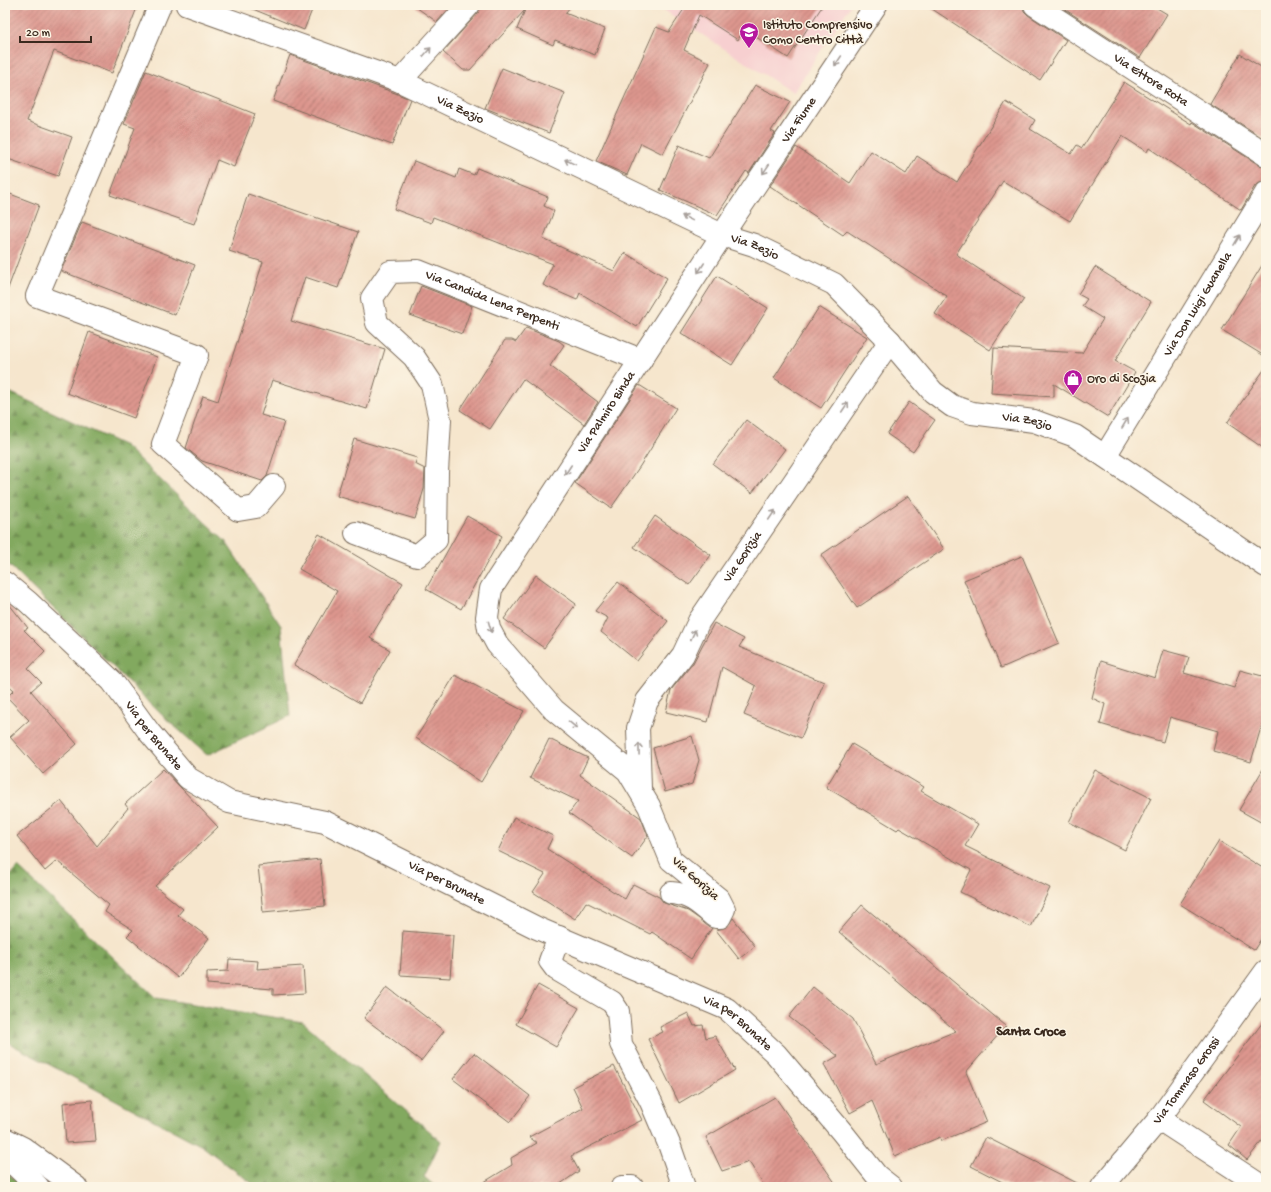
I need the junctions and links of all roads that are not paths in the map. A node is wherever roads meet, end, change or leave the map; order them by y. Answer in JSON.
{"nodes":[{"id":1,"x":160,"y":5,"type":"edge"},
{"id":2,"x":187,"y":5,"type":"edge"},
{"id":3,"x":469,"y":5,"type":"edge"},
{"id":4,"x":876,"y":5,"type":"edge"},
{"id":5,"x":1035,"y":5,"type":"edge"},
{"id":6,"x":400,"y":80,"type":"junction"},
{"id":7,"x":1266,"y":155,"type":"edge"},
{"id":8,"x":1266,"y":193,"type":"edge"},
{"id":9,"x":722,"y":235,"type":"junction"},
{"id":10,"x":890,"y":341,"type":"junction"},
{"id":11,"x":641,"y":360,"type":"junction"},
{"id":12,"x":1105,"y":456,"type":"junction"},
{"id":13,"x":274,"y":486,"type":"dead end"},
{"id":14,"x":356,"y":533,"type":"dead end"},
{"id":15,"x":1266,"y":566,"type":"edge"},
{"id":16,"x":5,"y":582,"type":"edge"},
{"id":17,"x":491,"y":589,"type":"joint"},
{"id":18,"x":640,"y":788,"type":"junction"},
{"id":19,"x":671,"y":893,"type":"dead end"},
{"id":20,"x":558,"y":937,"type":"junction"},
{"id":21,"x":1266,"y":971,"type":"edge"},
{"id":22,"x":1159,"y":1119,"type":"junction"},
{"id":23,"x":5,"y":1139,"type":"edge"},
{"id":24,"x":5,"y":1160,"type":"edge"},
{"id":25,"x":38,"y":1187,"type":"edge"},
{"id":26,"x":76,"y":1187,"type":"edge"},
{"id":27,"x":622,"y":1187,"type":"edge"},
{"id":28,"x":632,"y":1187,"type":"edge"},
{"id":29,"x":684,"y":1187,"type":"edge"},
{"id":30,"x":891,"y":1187,"type":"edge"},
{"id":31,"x":1102,"y":1187,"type":"edge"},
{"id":32,"x":1263,"y":1187,"type":"edge"}],
"edges":[{"from":1,"to":13,"type":"street"},
{"from":2,"to":6,"type":"street","name":"Via Zezio"},
{"from":6,"to":3,"type":"street","one_way":true},
{"from":4,"to":9,"type":"street","name":"Via Fiume","one_way":true},
{"from":5,"to":7,"type":"street","name":"Via Ettore Rota"},
{"from":9,"to":6,"type":"street","name":"Via Zezio","one_way":true},
{"from":12,"to":8,"type":"street","name":"Via Don Luigi Guanella","one_way":true},
{"from":9,"to":10,"type":"street","name":"Via Zezio"},
{"from":9,"to":11,"type":"street","name":"Via Palmiro Binda","one_way":true},
{"from":10,"to":12,"type":"street","name":"Via Zezio"},
{"from":18,"to":10,"type":"street","name":"Via Gorizia","one_way":true},
{"from":11,"to":14,"type":"street","name":"Via Candida Lena Perpenti"},
{"from":11,"to":17,"type":"street","name":"Via Palmiro Binda","one_way":true},
{"from":12,"to":15,"type":"street","name":"Via Zezio"},
{"from":16,"to":20,"type":"street","name":"Via per Brunate"},
{"from":17,"to":18,"type":"street","name":"Via Gorizia","one_way":true},
{"from":18,"to":19,"type":"street","name":"Via Gorizia"},
{"from":20,"to":29,"type":"street"},
{"from":20,"to":30,"type":"street","name":"Via per Brunate"},
{"from":21,"to":22,"type":"street","name":"Via Tommaso Grossi"},
{"from":22,"to":31,"type":"street","name":"Via Tommaso Grossi"},
{"from":22,"to":32,"type":"street"},
{"from":23,"to":26,"type":"street"},
{"from":24,"to":25,"type":"street"},
{"from":27,"to":28,"type":"street"}]}
